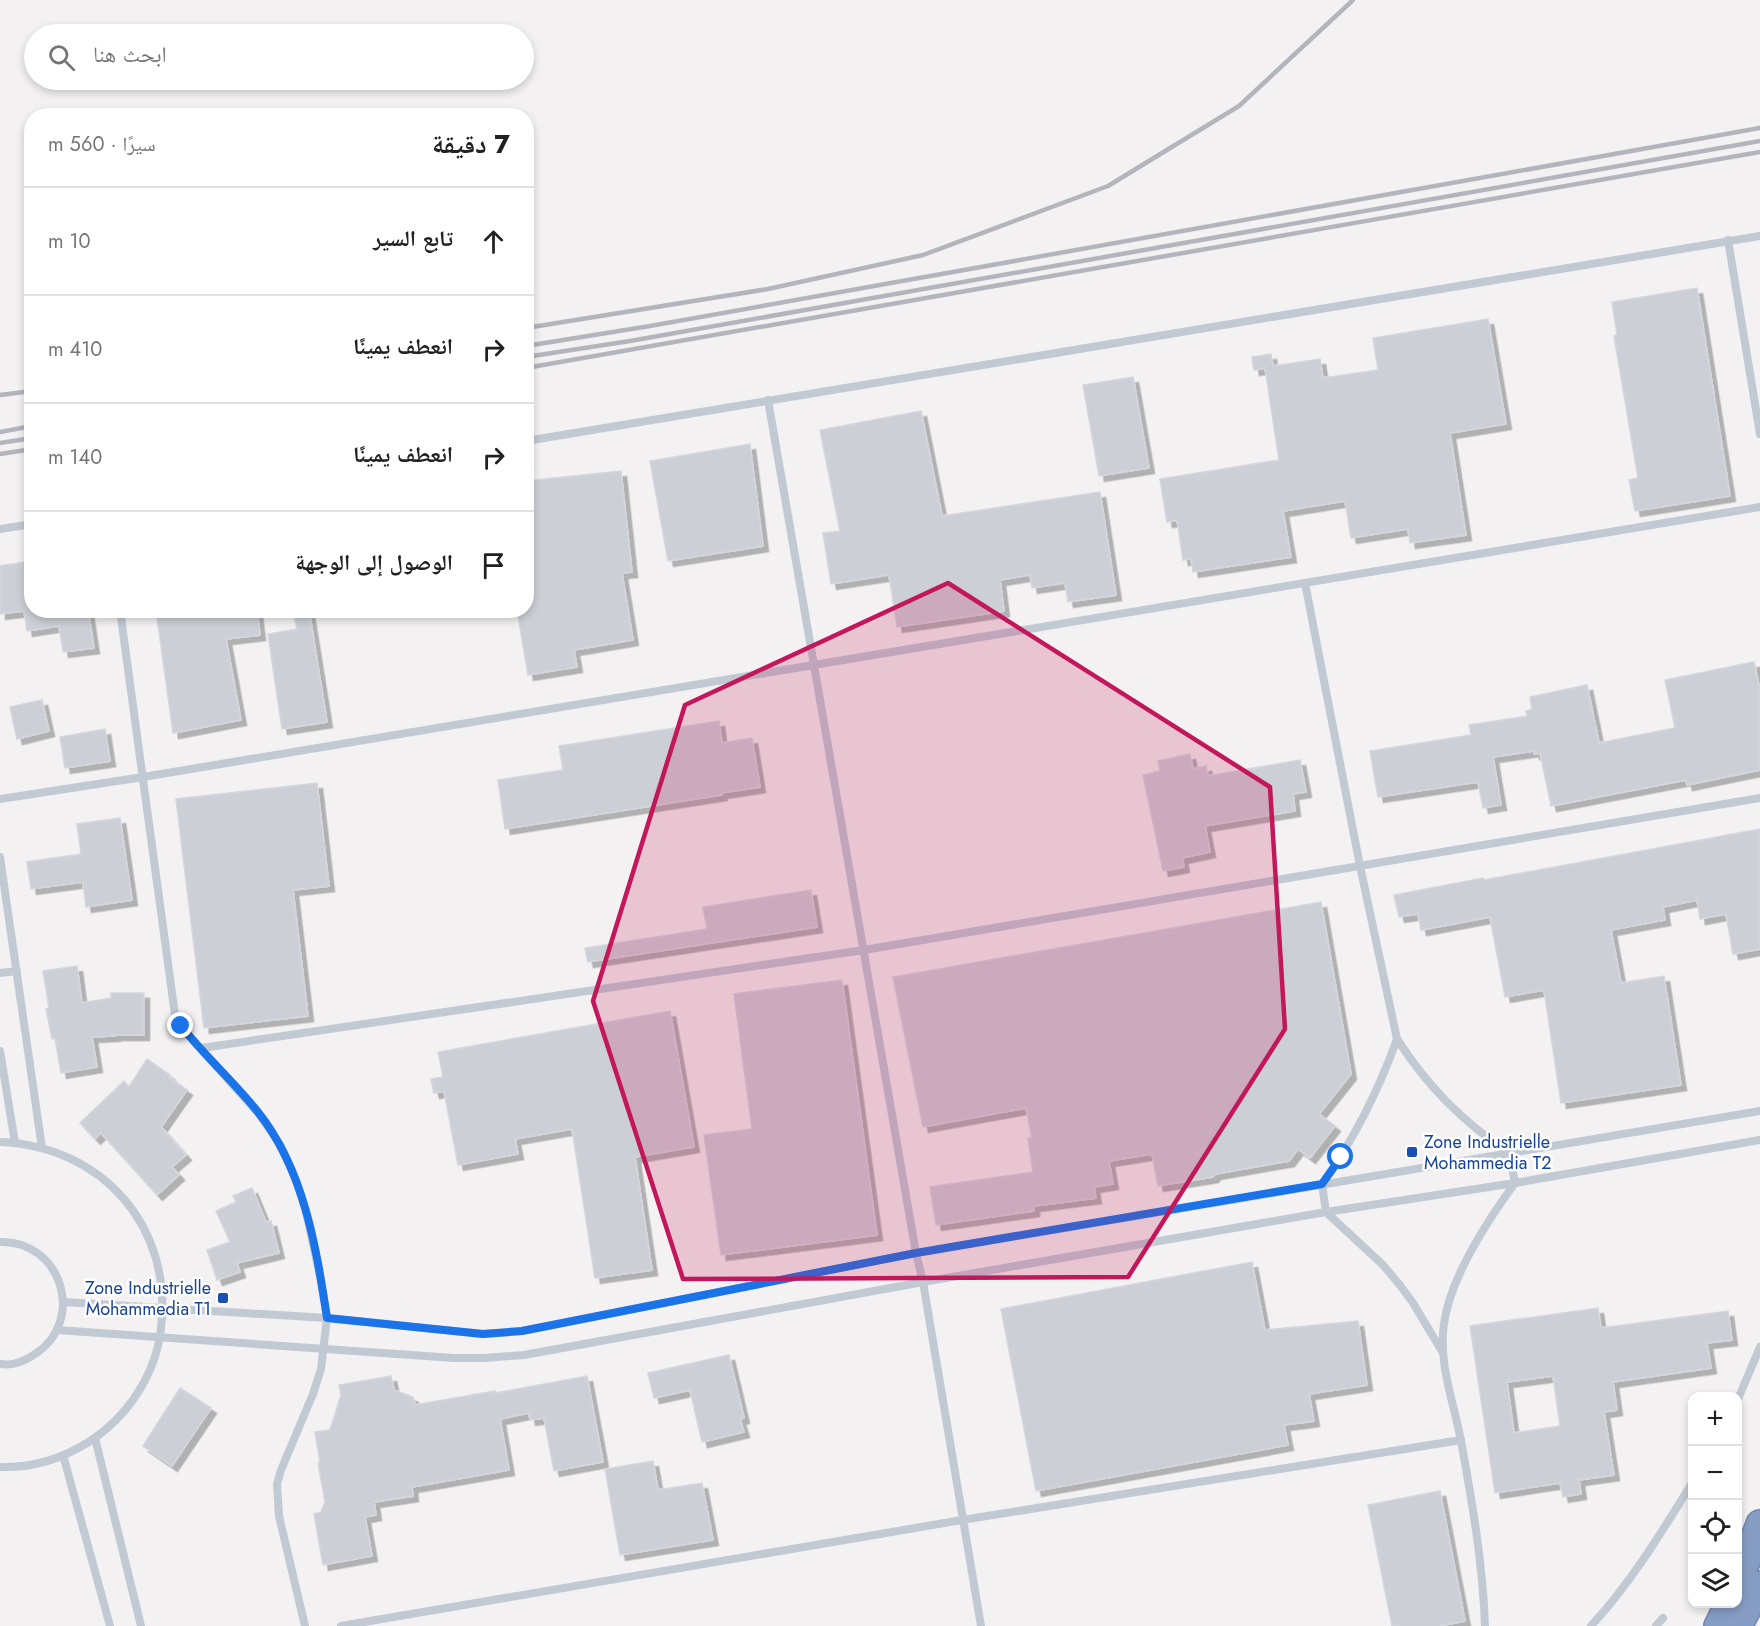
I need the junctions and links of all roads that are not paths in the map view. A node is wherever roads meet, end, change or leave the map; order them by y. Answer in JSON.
{"nodes":[{"id":1,"x":1760,"y":236,"type":"edge"},
{"id":2,"x":1728,"y":240,"type":"junction"},
{"id":3,"x":768,"y":400,"type":"junction"},
{"id":4,"x":1760,"y":434,"type":"edge"},
{"id":5,"x":534,"y":440,"type":"edge"},
{"id":6,"x":1760,"y":507,"type":"edge"},
{"id":7,"x":24,"y":525,"type":"edge"},
{"id":8,"x":0,"y":529,"type":"edge"},
{"id":9,"x":1305,"y":583,"type":"junction"},
{"id":10,"x":121,"y":618,"type":"edge"},
{"id":11,"x":814,"y":665,"type":"junction"},
{"id":12,"x":143,"y":777,"type":"junction"},
{"id":13,"x":1760,"y":798,"type":"edge"},
{"id":14,"x":0,"y":799,"type":"edge"},
{"id":15,"x":0,"y":857,"type":"edge"},
{"id":16,"x":1360,"y":866,"type":"junction"},
{"id":17,"x":864,"y":950,"type":"junction"},
{"id":18,"x":17,"y":971,"type":"junction"},
{"id":19,"x":0,"y":973,"type":"edge"},
{"id":20,"x":1397,"y":1039,"type":"junction"},
{"id":21,"x":202,"y":1048,"type":"junction"},
{"id":22,"x":0,"y":1051,"type":"edge"},
{"id":23,"x":1760,"y":1111,"type":"edge"},
{"id":24,"x":1760,"y":1140,"type":"edge"},
{"id":25,"x":0,"y":1142,"type":"edge"},
{"id":26,"x":15,"y":1143,"type":"junction"},
{"id":27,"x":42,"y":1148,"type":"junction"},
{"id":28,"x":1509,"y":1153,"type":"junction"},
{"id":29,"x":1515,"y":1182,"type":"junction"},
{"id":30,"x":1322,"y":1184,"type":"junction"},
{"id":31,"x":1326,"y":1212,"type":"junction"},
{"id":32,"x":0,"y":1242,"type":"edge"},
{"id":33,"x":916,"y":1253,"type":"junction"},
{"id":34,"x":923,"y":1282,"type":"junction"},
{"id":35,"x":64,"y":1302,"type":"junction"},
{"id":36,"x":164,"y":1308,"type":"junction"},
{"id":37,"x":327,"y":1318,"type":"junction"},
{"id":38,"x":57,"y":1330,"type":"junction"},
{"id":39,"x":160,"y":1338,"type":"junction"},
{"id":40,"x":1760,"y":1347,"type":"edge"},
{"id":41,"x":324,"y":1348,"type":"junction"},
{"id":42,"x":1443,"y":1353,"type":"junction"},
{"id":43,"x":0,"y":1364,"type":"edge"},
{"id":44,"x":1740,"y":1392,"type":"edge"},
{"id":45,"x":96,"y":1438,"type":"junction"},
{"id":46,"x":1461,"y":1440,"type":"junction"},
{"id":47,"x":63,"y":1455,"type":"junction"},
{"id":48,"x":0,"y":1467,"type":"edge"},
{"id":49,"x":1688,"y":1489,"type":"edge"},
{"id":50,"x":962,"y":1520,"type":"junction"},
{"id":51,"x":1760,"y":1524,"type":"edge"},
{"id":52,"x":1742,"y":1570,"type":"edge"},
{"id":53,"x":1760,"y":1585,"type":"edge"},
{"id":54,"x":1727,"y":1608,"type":"edge"},
{"id":55,"x":1663,"y":1618,"type":"dead end"},
{"id":56,"x":110,"y":1626,"type":"edge"},
{"id":57,"x":141,"y":1626,"type":"edge"},
{"id":58,"x":305,"y":1626,"type":"edge"},
{"id":59,"x":341,"y":1626,"type":"edge"},
{"id":60,"x":981,"y":1626,"type":"edge"},
{"id":61,"x":1485,"y":1626,"type":"edge"},
{"id":62,"x":1591,"y":1626,"type":"edge"},
{"id":63,"x":1656,"y":1626,"type":"edge"},
{"id":64,"x":1718,"y":1626,"type":"edge"},
{"id":65,"x":1738,"y":1626,"type":"edge"}],
"edges":[{"from":1,"to":2,"type":"lane"},
{"from":2,"to":3,"type":"lane"},
{"from":2,"to":4,"type":"lane"},
{"from":3,"to":5,"type":"lane"},
{"from":3,"to":11,"type":"lane"},
{"from":6,"to":9,"type":"lane"},
{"from":7,"to":8,"type":"lane"},
{"from":9,"to":11,"type":"lane"},
{"from":9,"to":16,"type":"lane"},
{"from":10,"to":12,"type":"lane"},
{"from":11,"to":12,"type":"lane"},
{"from":11,"to":17,"type":"lane"},
{"from":12,"to":14,"type":"lane"},
{"from":12,"to":21,"type":"lane"},
{"from":13,"to":16,"type":"lane"},
{"from":15,"to":18,"type":"lane"},
{"from":16,"to":17,"type":"lane"},
{"from":16,"to":20,"type":"lane"},
{"from":17,"to":21,"type":"lane"},
{"from":17,"to":33,"type":"lane"},
{"from":18,"to":19,"type":"lane"},
{"from":18,"to":27,"type":"lane"},
{"from":20,"to":28,"type":"lane"},
{"from":20,"to":30,"type":"lane"},
{"from":21,"to":37,"type":"lane"},
{"from":22,"to":26,"type":"lane"},
{"from":23,"to":28,"type":"lane"},
{"from":24,"to":29,"type":"lane"},
{"from":25,"to":26,"type":"lane"},
{"from":26,"to":27,"type":"lane"},
{"from":27,"to":36,"type":"lane"},
{"from":28,"to":29,"type":"lane"},
{"from":28,"to":30,"type":"lane"},
{"from":29,"to":31,"type":"lane"},
{"from":29,"to":42,"type":"lane"},
{"from":30,"to":31,"type":"lane"},
{"from":30,"to":33,"type":"lane"},
{"from":31,"to":34,"type":"lane"},
{"from":31,"to":42,"type":"lane"},
{"from":32,"to":35,"type":"lane"},
{"from":33,"to":34,"type":"lane"},
{"from":33,"to":37,"type":"lane"},
{"from":34,"to":41,"type":"lane"},
{"from":34,"to":50,"type":"lane"},
{"from":35,"to":36,"type":"lane"},
{"from":35,"to":38,"type":"lane"},
{"from":36,"to":37,"type":"lane"},
{"from":36,"to":39,"type":"lane"},
{"from":37,"to":41,"type":"lane"},
{"from":38,"to":39,"type":"lane"},
{"from":38,"to":43,"type":"lane"},
{"from":39,"to":41,"type":"lane"},
{"from":39,"to":45,"type":"lane"},
{"from":40,"to":44,"type":"lane"},
{"from":41,"to":58,"type":"lane"},
{"from":42,"to":46,"type":"lane"},
{"from":45,"to":47,"type":"lane"},
{"from":45,"to":57,"type":"lane"},
{"from":46,"to":50,"type":"lane"},
{"from":46,"to":61,"type":"lane"},
{"from":47,"to":48,"type":"lane"},
{"from":47,"to":56,"type":"lane"},
{"from":49,"to":62,"type":"lane"},
{"from":50,"to":59,"type":"lane"},
{"from":50,"to":60,"type":"lane"},
{"from":51,"to":52,"type":"highway"},
{"from":53,"to":65,"type":"highway"},
{"from":54,"to":64,"type":"highway"},
{"from":55,"to":63,"type":"lane"}]}
